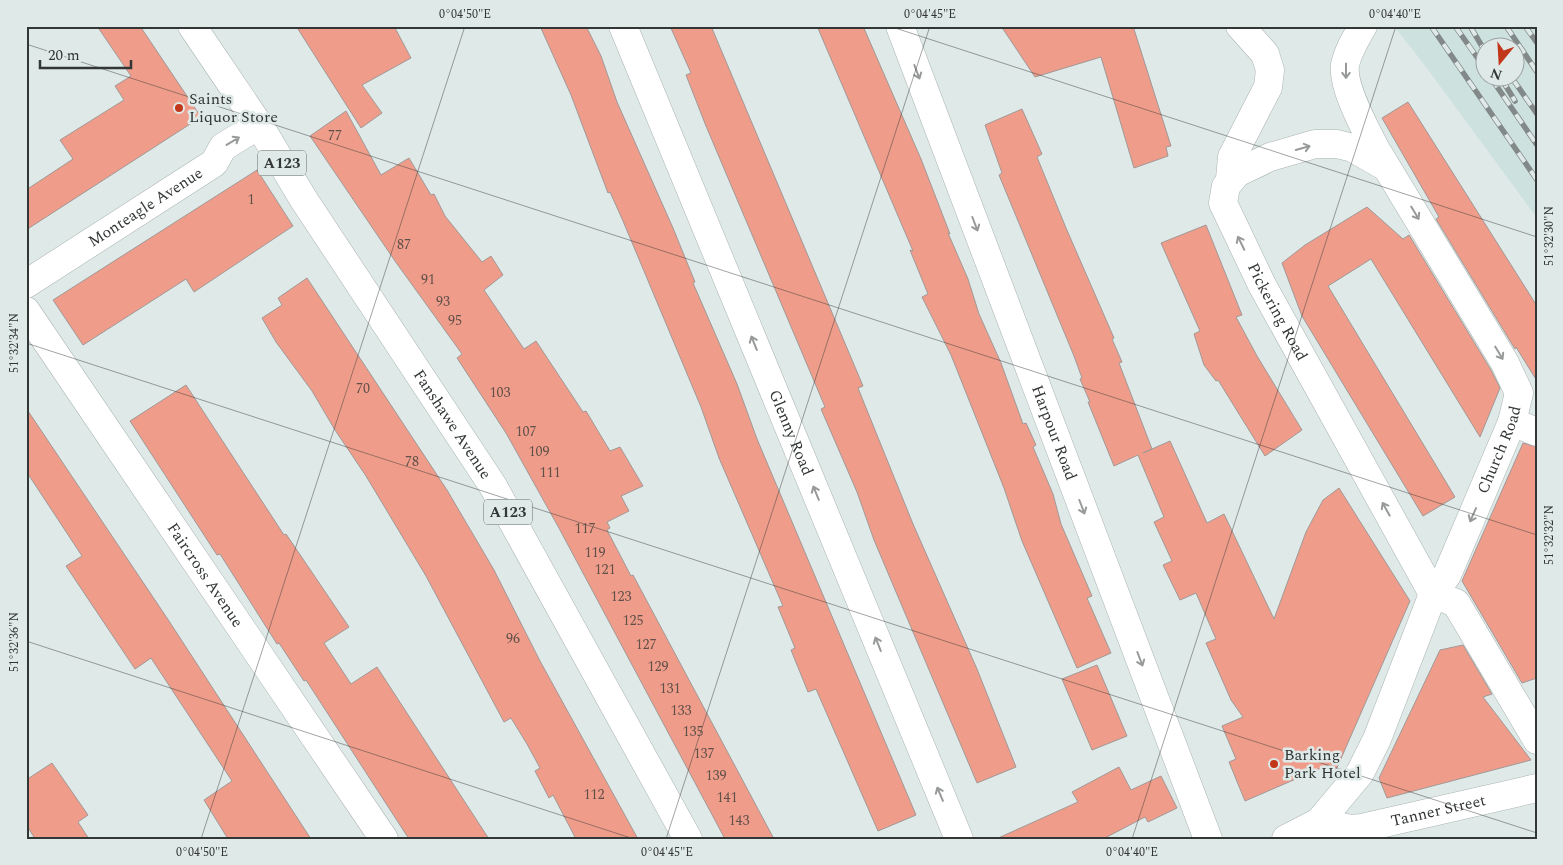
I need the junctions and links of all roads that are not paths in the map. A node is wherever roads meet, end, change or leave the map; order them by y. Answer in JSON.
{"nodes":[{"id":1,"x":192,"y":26,"type":"edge"},
{"id":2,"x":623,"y":26,"type":"edge"},
{"id":3,"x":900,"y":26,"type":"edge"},
{"id":4,"x":1240,"y":26,"type":"edge"},
{"id":5,"x":1363,"y":26,"type":"edge"},
{"id":6,"x":1255,"y":113,"type":"junction"},
{"id":7,"x":259,"y":125,"type":"junction"},
{"id":8,"x":1270,"y":158,"type":"junction"},
{"id":9,"x":1390,"y":172,"type":"junction"},
{"id":10,"x":1230,"y":179,"type":"junction"},
{"id":11,"x":26,"y":284,"type":"edge"},
{"id":12,"x":26,"y":311,"type":"edge"},
{"id":13,"x":1512,"y":422,"type":"junction"},
{"id":14,"x":1537,"y":432,"type":"edge"},
{"id":15,"x":1433,"y":594,"type":"junction"},
{"id":16,"x":1537,"y":740,"type":"edge"},
{"id":17,"x":1537,"y":788,"type":"edge"},
{"id":18,"x":1320,"y":822,"type":"junction"},
{"id":19,"x":384,"y":839,"type":"edge"},
{"id":20,"x":688,"y":839,"type":"edge"},
{"id":21,"x":959,"y":839,"type":"edge"},
{"id":22,"x":1208,"y":839,"type":"edge"},
{"id":23,"x":1286,"y":839,"type":"edge"}],
"edges":[{"from":1,"to":7,"type":"street","name":"Fanshawe Avenue","number":"A123"},
{"from":21,"to":2,"type":"street","name":"Glenny Road","one_way":true},
{"from":3,"to":22,"type":"street","name":"Harpour Road","one_way":true},
{"from":4,"to":6,"type":"street","name":"Pickering Road"},
{"from":5,"to":9,"type":"street","name":"Church Road","one_way":true},
{"from":6,"to":8,"type":"street"},
{"from":6,"to":10,"type":"street","name":"Pickering Road"},
{"from":11,"to":7,"type":"street","name":"Monteagle Avenue","one_way":true},
{"from":7,"to":20,"type":"street","name":"Fanshawe Avenue","number":"A123"},
{"from":8,"to":9,"type":"street","one_way":true},
{"from":8,"to":10,"type":"street"},
{"from":9,"to":13,"type":"street","name":"Church Road","one_way":true},
{"from":15,"to":10,"type":"street","name":"Pickering Road","one_way":true},
{"from":12,"to":19,"type":"street","name":"Faircross Avenue"},
{"from":13,"to":14,"type":"street"},
{"from":13,"to":15,"type":"street","name":"Church Road","one_way":true},
{"from":15,"to":16,"type":"street"},
{"from":15,"to":18,"type":"street","name":"Church Road"},
{"from":17,"to":18,"type":"street","name":"Tanner Street"},
{"from":18,"to":23,"type":"street"}]}
